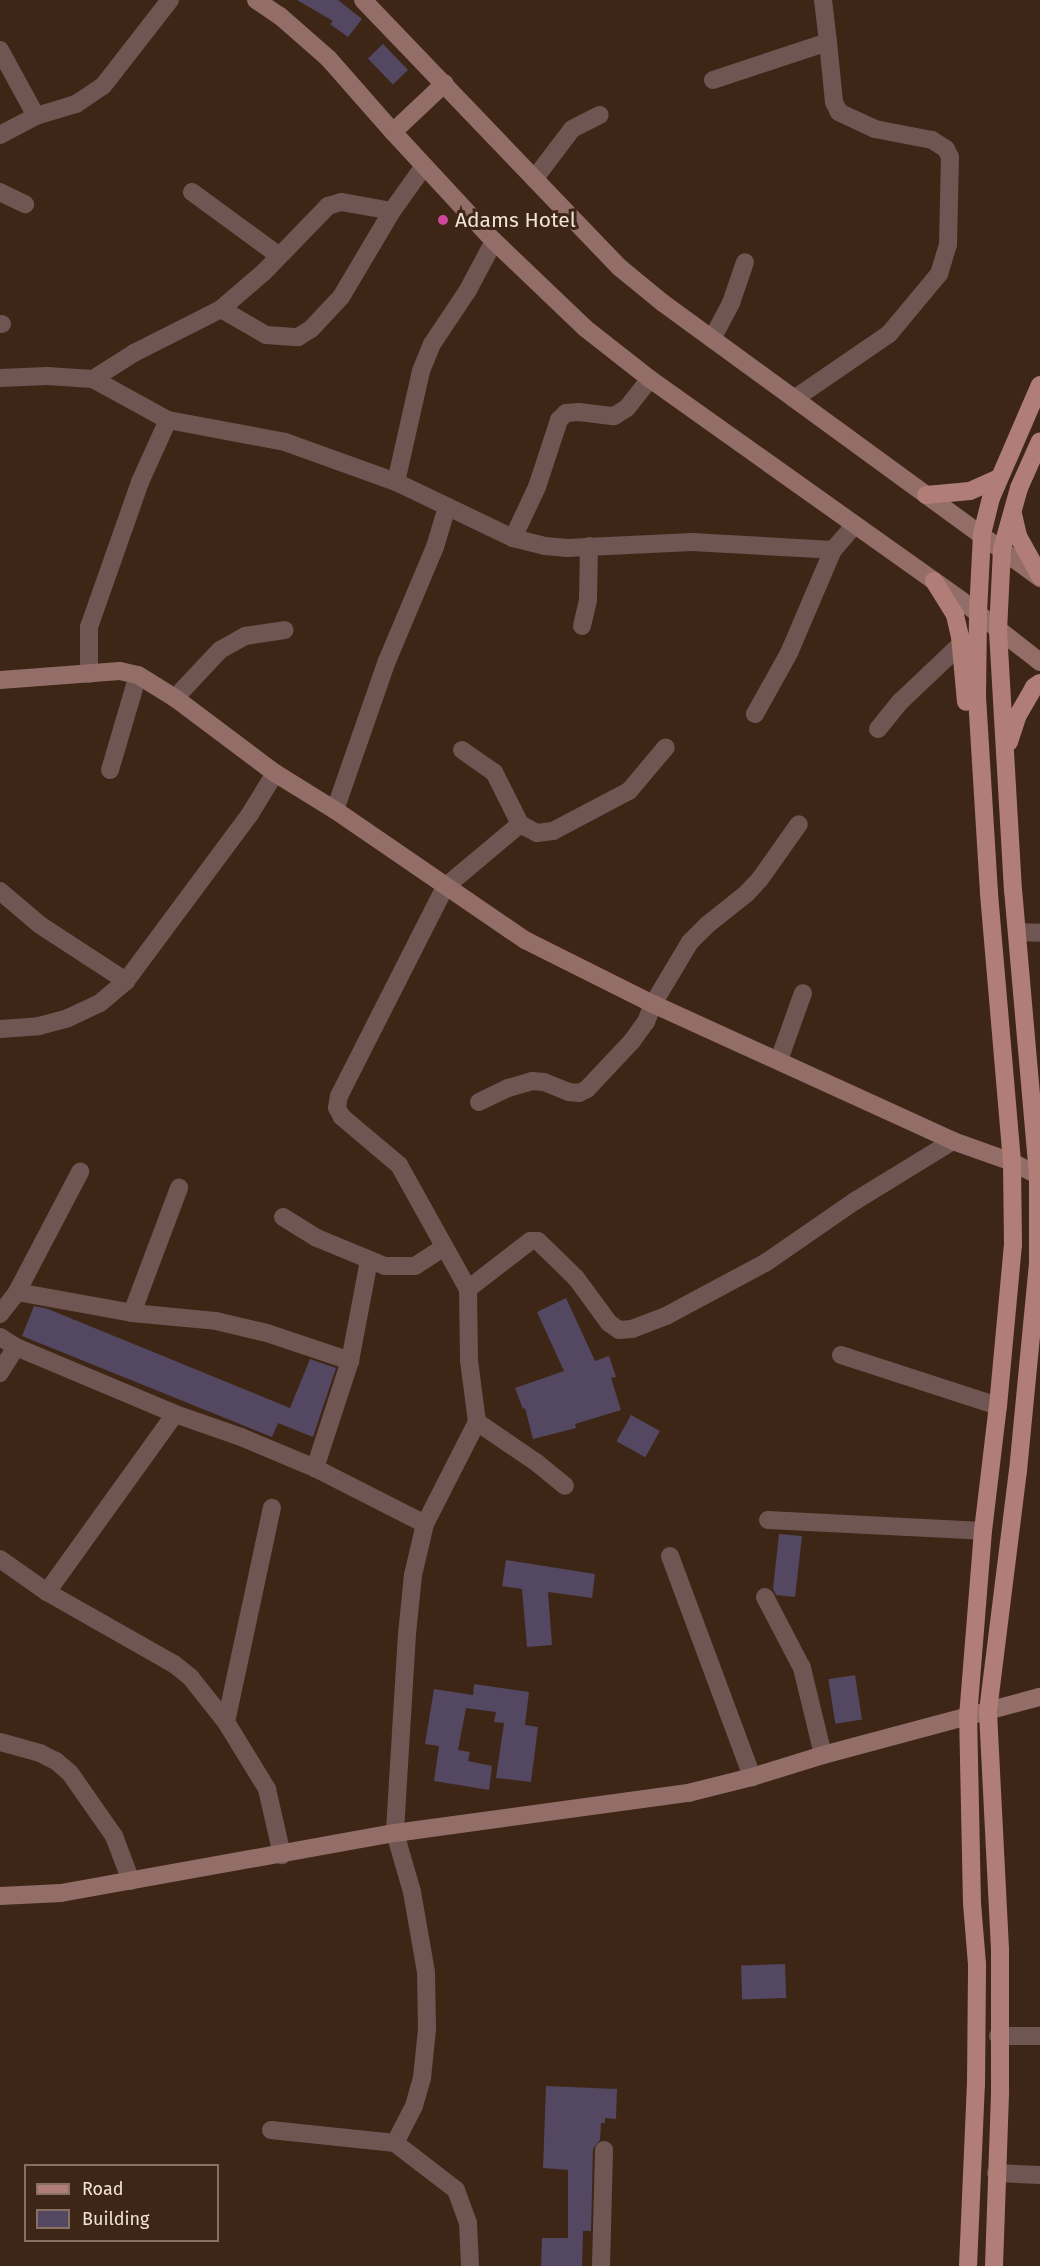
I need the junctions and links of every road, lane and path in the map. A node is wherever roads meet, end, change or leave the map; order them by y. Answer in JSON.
{"nodes":[{"id":1,"x":170,"y":0,"type":"edge"},
{"id":2,"x":256,"y":0,"type":"edge"},
{"id":3,"x":363,"y":0,"type":"edge"},
{"id":4,"x":823,"y":0,"type":"edge"},
{"id":5,"x":828,"y":42,"type":"junction"},
{"id":6,"x":0,"y":50,"type":"edge"},
{"id":7,"x":713,"y":80,"type":"dead end"},
{"id":8,"x":445,"y":83,"type":"junction"},
{"id":9,"x":600,"y":115,"type":"dead end"},
{"id":10,"x":36,"y":116,"type":"junction"},
{"id":11,"x":393,"y":132,"type":"junction"},
{"id":12,"x":0,"y":135,"type":"edge"},
{"id":13,"x":424,"y":166,"type":"junction"},
{"id":14,"x":535,"y":178,"type":"junction"},
{"id":15,"x":0,"y":192,"type":"edge"},
{"id":16,"x":192,"y":192,"type":"dead end"},
{"id":17,"x":25,"y":204,"type":"dead end"},
{"id":18,"x":392,"y":211,"type":"junction"},
{"id":19,"x":494,"y":241,"type":"junction"},
{"id":20,"x":278,"y":255,"type":"junction"},
{"id":21,"x":745,"y":262,"type":"dead end"},
{"id":22,"x":221,"y":309,"type":"junction"},
{"id":23,"x":712,"y":339,"type":"junction"},
{"id":24,"x":0,"y":378,"type":"edge"},
{"id":25,"x":93,"y":379,"type":"junction"},
{"id":26,"x":650,"y":379,"type":"junction"},
{"id":27,"x":1040,"y":384,"type":"edge"},
{"id":28,"x":794,"y":399,"type":"junction"},
{"id":29,"x":168,"y":420,"type":"junction"},
{"id":30,"x":1040,"y":441,"type":"edge"},
{"id":31,"x":996,"y":479,"type":"junction"},
{"id":32,"x":396,"y":482,"type":"junction"},
{"id":33,"x":926,"y":495,"type":"junction"},
{"id":34,"x":447,"y":507,"type":"junction"},
{"id":35,"x":1012,"y":507,"type":"junction"},
{"id":36,"x":854,"y":526,"type":"junction"},
{"id":37,"x":982,"y":534,"type":"junction"},
{"id":38,"x":513,"y":538,"type":"junction"},
{"id":39,"x":589,"y":546,"type":"junction"},
{"id":40,"x":1002,"y":549,"type":"junction"},
{"id":41,"x":833,"y":550,"type":"junction"},
{"id":42,"x":1040,"y":577,"type":"edge"},
{"id":43,"x":934,"y":581,"type":"junction"},
{"id":44,"x":978,"y":613,"type":"junction"},
{"id":45,"x":582,"y":626,"type":"dead end"},
{"id":46,"x":285,"y":630,"type":"dead end"},
{"id":47,"x":998,"y":631,"type":"junction"},
{"id":48,"x":961,"y":644,"type":"junction"},
{"id":49,"x":1040,"y":662,"type":"edge"},
{"id":50,"x":88,"y":674,"type":"junction"},
{"id":51,"x":138,"y":675,"type":"junction"},
{"id":52,"x":0,"y":680,"type":"edge"},
{"id":53,"x":1040,"y":683,"type":"edge"},
{"id":54,"x":175,"y":698,"type":"junction"},
{"id":55,"x":755,"y":714,"type":"dead end"},
{"id":56,"x":878,"y":729,"type":"dead end"},
{"id":57,"x":666,"y":747,"type":"dead end"},
{"id":58,"x":462,"y":750,"type":"dead end"},
{"id":59,"x":1006,"y":750,"type":"junction"},
{"id":60,"x":981,"y":752,"type":"junction"},
{"id":61,"x":110,"y":770,"type":"dead end"},
{"id":62,"x":275,"y":774,"type":"junction"},
{"id":63,"x":335,"y":810,"type":"junction"},
{"id":64,"x":520,"y":824,"type":"junction"},
{"id":65,"x":799,"y":824,"type":"dead end"},
{"id":66,"x":445,"y":888,"type":"junction"},
{"id":67,"x":0,"y":891,"type":"edge"},
{"id":68,"x":1017,"y":932,"type":"junction"},
{"id":69,"x":1040,"y":933,"type":"edge"},
{"id":70,"x":126,"y":981,"type":"junction"},
{"id":71,"x":803,"y":993,"type":"dead end"},
{"id":72,"x":652,"y":1004,"type":"junction"},
{"id":73,"x":0,"y":1029,"type":"edge"},
{"id":74,"x":779,"y":1060,"type":"junction"},
{"id":75,"x":479,"y":1102,"type":"dead end"},
{"id":76,"x":953,"y":1141,"type":"junction"},
{"id":77,"x":1012,"y":1162,"type":"junction"},
{"id":78,"x":80,"y":1172,"type":"dead end"},
{"id":79,"x":1039,"y":1176,"type":"edge"},
{"id":80,"x":179,"y":1188,"type":"dead end"},
{"id":81,"x":283,"y":1217,"type":"dead end"},
{"id":82,"x":444,"y":1248,"type":"junction"},
{"id":83,"x":369,"y":1260,"type":"junction"},
{"id":84,"x":468,"y":1289,"type":"junction"},
{"id":85,"x":17,"y":1292,"type":"junction"},
{"id":86,"x":132,"y":1313,"type":"junction"},
{"id":87,"x":0,"y":1314,"type":"edge"},
{"id":88,"x":0,"y":1337,"type":"edge"},
{"id":89,"x":16,"y":1347,"type":"junction"},
{"id":90,"x":840,"y":1355,"type":"dead end"},
{"id":91,"x":350,"y":1361,"type":"junction"},
{"id":92,"x":0,"y":1373,"type":"edge"},
{"id":93,"x":998,"y":1406,"type":"junction"},
{"id":94,"x":175,"y":1414,"type":"junction"},
{"id":95,"x":477,"y":1422,"type":"junction"},
{"id":96,"x":315,"y":1468,"type":"junction"},
{"id":97,"x":565,"y":1486,"type":"dead end"},
{"id":98,"x":272,"y":1508,"type":"dead end"},
{"id":99,"x":768,"y":1520,"type":"dead end"},
{"id":100,"x":425,"y":1524,"type":"junction"},
{"id":101,"x":983,"y":1531,"type":"junction"},
{"id":102,"x":670,"y":1556,"type":"dead end"},
{"id":103,"x":0,"y":1559,"type":"edge"},
{"id":104,"x":47,"y":1592,"type":"junction"},
{"id":105,"x":765,"y":1597,"type":"dead end"},
{"id":106,"x":1040,"y":1697,"type":"edge"},
{"id":107,"x":988,"y":1711,"type":"junction"},
{"id":108,"x":968,"y":1717,"type":"junction"},
{"id":109,"x":226,"y":1722,"type":"junction"},
{"id":110,"x":0,"y":1742,"type":"edge"},
{"id":111,"x":823,"y":1755,"type":"junction"},
{"id":112,"x":752,"y":1777,"type":"junction"},
{"id":113,"x":395,"y":1833,"type":"junction"},
{"id":114,"x":282,"y":1855,"type":"junction"},
{"id":115,"x":131,"y":1881,"type":"junction"},
{"id":116,"x":0,"y":1896,"type":"edge"},
{"id":117,"x":998,"y":2036,"type":"junction"},
{"id":118,"x":1040,"y":2036,"type":"edge"},
{"id":119,"x":271,"y":2130,"type":"dead end"},
{"id":120,"x":395,"y":2143,"type":"junction"},
{"id":121,"x":604,"y":2150,"type":"dead end"},
{"id":122,"x":996,"y":2173,"type":"junction"},
{"id":123,"x":1040,"y":2175,"type":"edge"},
{"id":124,"x":470,"y":2266,"type":"edge"},
{"id":125,"x":601,"y":2266,"type":"edge"},
{"id":126,"x":968,"y":2266,"type":"edge"},
{"id":127,"x":994,"y":2266,"type":"edge"}],
"edges":[{"from":1,"to":10,"type":"street"},
{"from":2,"to":11,"type":"street"},
{"from":3,"to":8,"type":"street"},
{"from":4,"to":5,"type":"street"},
{"from":5,"to":7,"type":"street"},
{"from":5,"to":28,"type":"street"},
{"from":6,"to":10,"type":"street"},
{"from":8,"to":11,"type":"street"},
{"from":8,"to":14,"type":"street"},
{"from":9,"to":14,"type":"street"},
{"from":10,"to":12,"type":"street"},
{"from":11,"to":13,"type":"street"},
{"from":13,"to":18,"type":"street"},
{"from":13,"to":19,"type":"street"},
{"from":14,"to":23,"type":"street"},
{"from":15,"to":17,"type":"street"},
{"from":16,"to":20,"type":"street"},
{"from":18,"to":20,"type":"street"},
{"from":18,"to":22,"type":"street"},
{"from":19,"to":26,"type":"street"},
{"from":19,"to":32,"type":"street"},
{"from":20,"to":22,"type":"street"},
{"from":21,"to":23,"type":"street"},
{"from":22,"to":25,"type":"street"},
{"from":23,"to":28,"type":"street"},
{"from":24,"to":25,"type":"street"},
{"from":25,"to":29,"type":"street"},
{"from":26,"to":36,"type":"street"},
{"from":26,"to":38,"type":"street"},
{"from":27,"to":31,"type":"main road"},
{"from":28,"to":33,"type":"street"},
{"from":29,"to":32,"type":"street"},
{"from":29,"to":50,"type":"street"},
{"from":30,"to":35,"type":"main road"},
{"from":31,"to":33,"type":"main road"},
{"from":31,"to":37,"type":"main road"},
{"from":32,"to":34,"type":"street"},
{"from":33,"to":37,"type":"street"},
{"from":34,"to":38,"type":"street"},
{"from":34,"to":63,"type":"street"},
{"from":35,"to":40,"type":"main road"},
{"from":35,"to":42,"type":"main road"},
{"from":36,"to":41,"type":"street"},
{"from":36,"to":43,"type":"street"},
{"from":37,"to":40,"type":"street"},
{"from":37,"to":44,"type":"main road"},
{"from":38,"to":39,"type":"street"},
{"from":39,"to":41,"type":"street"},
{"from":39,"to":45,"type":"street"},
{"from":40,"to":42,"type":"street"},
{"from":40,"to":47,"type":"main road"},
{"from":41,"to":55,"type":"street"},
{"from":43,"to":44,"type":"street"},
{"from":43,"to":48,"type":"main road"},
{"from":44,"to":47,"type":"street"},
{"from":44,"to":60,"type":"main road"},
{"from":46,"to":54,"type":"street"},
{"from":47,"to":49,"type":"street"},
{"from":47,"to":59,"type":"main road"},
{"from":48,"to":56,"type":"street"},
{"from":48,"to":60,"type":"main road"},
{"from":50,"to":51,"type":"street"},
{"from":50,"to":52,"type":"street"},
{"from":51,"to":54,"type":"street"},
{"from":51,"to":61,"type":"street"},
{"from":53,"to":59,"type":"main road"},
{"from":54,"to":62,"type":"street"},
{"from":57,"to":64,"type":"street"},
{"from":58,"to":64,"type":"street"},
{"from":59,"to":68,"type":"main road"},
{"from":60,"to":77,"type":"main road"},
{"from":62,"to":63,"type":"street"},
{"from":62,"to":70,"type":"street"},
{"from":63,"to":66,"type":"street"},
{"from":64,"to":66,"type":"street"},
{"from":65,"to":72,"type":"street"},
{"from":66,"to":72,"type":"street"},
{"from":66,"to":82,"type":"street"},
{"from":67,"to":70,"type":"street"},
{"from":68,"to":69,"type":"street"},
{"from":68,"to":79,"type":"main road"},
{"from":70,"to":73,"type":"street"},
{"from":71,"to":74,"type":"street"},
{"from":72,"to":74,"type":"street"},
{"from":72,"to":75,"type":"street"},
{"from":74,"to":76,"type":"street"},
{"from":76,"to":77,"type":"street"},
{"from":76,"to":84,"type":"street"},
{"from":77,"to":79,"type":"street"},
{"from":77,"to":93,"type":"main road"},
{"from":78,"to":85,"type":"street"},
{"from":79,"to":107,"type":"main road"},
{"from":80,"to":86,"type":"street"},
{"from":81,"to":83,"type":"street"},
{"from":82,"to":83,"type":"street"},
{"from":82,"to":84,"type":"street"},
{"from":83,"to":91,"type":"street"},
{"from":84,"to":95,"type":"street"},
{"from":85,"to":86,"type":"street"},
{"from":85,"to":87,"type":"street"},
{"from":86,"to":91,"type":"street"},
{"from":88,"to":89,"type":"street"},
{"from":89,"to":92,"type":"street"},
{"from":89,"to":94,"type":"street"},
{"from":90,"to":93,"type":"street"},
{"from":91,"to":96,"type":"street"},
{"from":93,"to":101,"type":"main road"},
{"from":94,"to":96,"type":"street"},
{"from":94,"to":104,"type":"street"},
{"from":95,"to":97,"type":"street"},
{"from":95,"to":100,"type":"street"},
{"from":96,"to":100,"type":"street"},
{"from":98,"to":109,"type":"street"},
{"from":99,"to":101,"type":"street"},
{"from":100,"to":113,"type":"street"},
{"from":101,"to":108,"type":"main road"},
{"from":102,"to":112,"type":"street"},
{"from":103,"to":104,"type":"street"},
{"from":104,"to":109,"type":"street"},
{"from":105,"to":111,"type":"street"},
{"from":106,"to":107,"type":"street"},
{"from":107,"to":108,"type":"street"},
{"from":107,"to":117,"type":"main road"},
{"from":108,"to":111,"type":"street"},
{"from":108,"to":126,"type":"main road"},
{"from":109,"to":114,"type":"street"},
{"from":110,"to":115,"type":"street"},
{"from":111,"to":112,"type":"street"},
{"from":112,"to":113,"type":"street"},
{"from":113,"to":114,"type":"street"},
{"from":113,"to":120,"type":"street"},
{"from":114,"to":115,"type":"street"},
{"from":115,"to":116,"type":"street"},
{"from":117,"to":118,"type":"street"},
{"from":117,"to":122,"type":"main road"},
{"from":119,"to":120,"type":"street"},
{"from":120,"to":124,"type":"street"},
{"from":121,"to":125,"type":"street"},
{"from":122,"to":123,"type":"street"},
{"from":122,"to":127,"type":"main road"}]}
